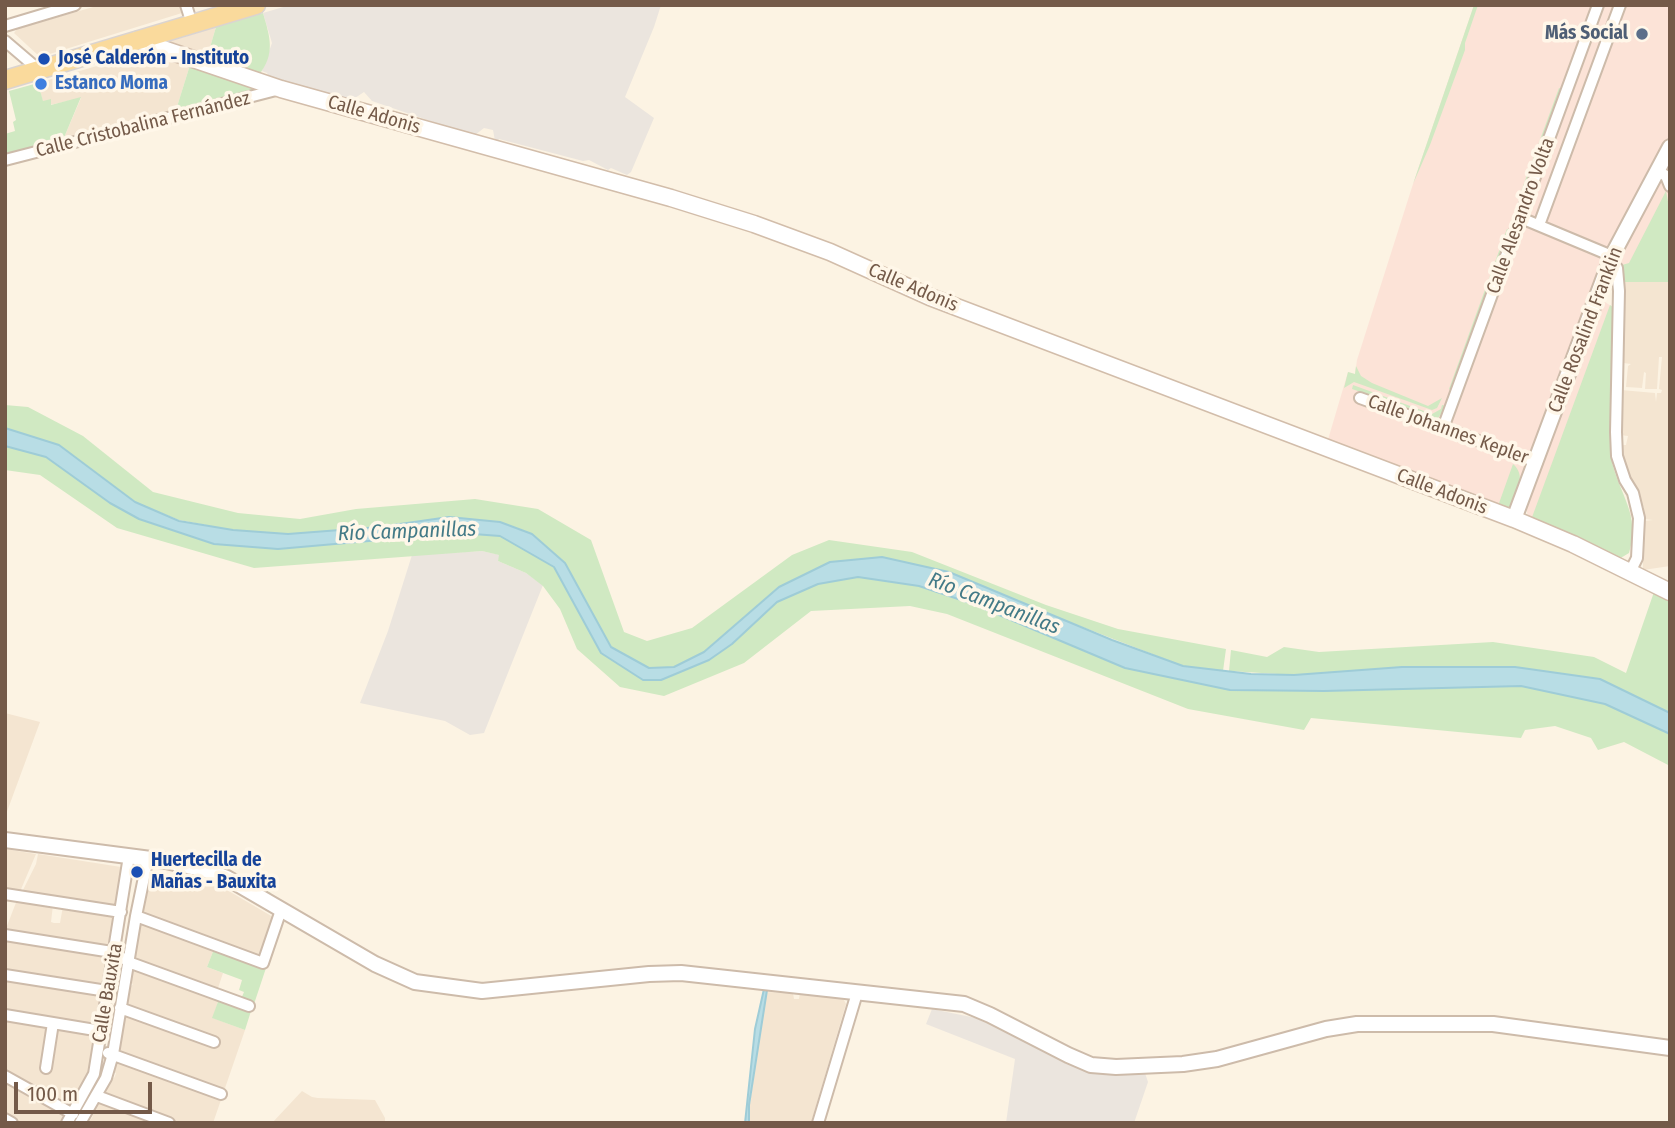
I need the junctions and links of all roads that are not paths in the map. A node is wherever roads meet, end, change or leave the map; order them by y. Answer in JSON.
{"nodes":[{"id":1,"x":75,"y":5,"type":"edge"},
{"id":2,"x":186,"y":5,"type":"edge"},
{"id":3,"x":256,"y":5,"type":"edge"},
{"id":4,"x":1598,"y":5,"type":"edge"},
{"id":5,"x":1620,"y":5,"type":"edge"},
{"id":6,"x":192,"y":24,"type":"junction"},
{"id":7,"x":5,"y":26,"type":"edge"},
{"id":8,"x":138,"y":40,"type":"junction"},
{"id":9,"x":5,"y":41,"type":"edge"},
{"id":10,"x":38,"y":70,"type":"junction"},
{"id":11,"x":5,"y":80,"type":"edge"},
{"id":12,"x":281,"y":89,"type":"junction"},
{"id":13,"x":1670,"y":147,"type":"edge"},
{"id":14,"x":5,"y":160,"type":"edge"},
{"id":15,"x":1657,"y":170,"type":"junction"},
{"id":16,"x":1670,"y":186,"type":"edge"},
{"id":17,"x":1521,"y":218,"type":"junction"},
{"id":18,"x":1539,"y":225,"type":"junction"},
{"id":19,"x":1610,"y":260,"type":"junction"},
{"id":20,"x":1360,"y":398,"type":"dead end"},
{"id":21,"x":1443,"y":428,"type":"junction"},
{"id":22,"x":1537,"y":462,"type":"junction"},
{"id":23,"x":1514,"y":519,"type":"junction"},
{"id":24,"x":1630,"y":572,"type":"junction"},
{"id":25,"x":1670,"y":592,"type":"edge"},
{"id":26,"x":5,"y":840,"type":"edge"},
{"id":27,"x":129,"y":856,"type":"junction"},
{"id":28,"x":148,"y":859,"type":"junction"},
{"id":29,"x":5,"y":894,"type":"edge"},
{"id":30,"x":281,"y":910,"type":"junction"},
{"id":31,"x":121,"y":912,"type":"junction"},
{"id":32,"x":136,"y":916,"type":"junction"},
{"id":33,"x":5,"y":935,"type":"edge"},
{"id":34,"x":115,"y":954,"type":"junction"},
{"id":35,"x":128,"y":961,"type":"junction"},
{"id":36,"x":5,"y":975,"type":"edge"},
{"id":37,"x":107,"y":992,"type":"junction"},
{"id":38,"x":857,"y":993,"type":"junction"},
{"id":39,"x":249,"y":1006,"type":"dead end"},
{"id":40,"x":120,"y":1008,"type":"junction"},
{"id":41,"x":5,"y":1015,"type":"edge"},
{"id":42,"x":53,"y":1023,"type":"junction"},
{"id":43,"x":101,"y":1031,"type":"junction"},
{"id":44,"x":214,"y":1042,"type":"dead end"},
{"id":45,"x":1670,"y":1048,"type":"edge"},
{"id":46,"x":98,"y":1052,"type":"junction"},
{"id":47,"x":113,"y":1054,"type":"junction"},
{"id":48,"x":46,"y":1068,"type":"dead end"},
{"id":49,"x":5,"y":1076,"type":"edge"},
{"id":50,"x":221,"y":1094,"type":"dead end"},
{"id":51,"x":97,"y":1096,"type":"junction"},
{"id":52,"x":5,"y":1119,"type":"edge"},
{"id":53,"x":73,"y":1120,"type":"edge"},
{"id":54,"x":12,"y":1123,"type":"edge"},
{"id":55,"x":169,"y":1123,"type":"edge"},
{"id":56,"x":818,"y":1123,"type":"edge"}],
"edges":[{"from":1,"to":7,"type":"street"},
{"from":2,"to":6,"type":"street"},
{"from":3,"to":6,"type":"main road"},
{"from":4,"to":17,"type":"street","name":"Calle Alesandro Volta"},
{"from":5,"to":18,"type":"street","name":"Calle Alesandro Volta"},
{"from":6,"to":8,"type":"main road"},
{"from":8,"to":10,"type":"main road"},
{"from":8,"to":12,"type":"main road","name":"Calle Adonis"},
{"from":9,"to":10,"type":"street"},
{"from":10,"to":11,"type":"main road"},
{"from":12,"to":14,"type":"street","name":"Calle Cristobalina Fernández"},
{"from":12,"to":23,"type":"main road","name":"Calle Adonis"},
{"from":13,"to":15,"type":"street","name":"Calle Rosalind Franklin"},
{"from":15,"to":16,"type":"street"},
{"from":15,"to":19,"type":"street","name":"Calle Rosalind Franklin"},
{"from":17,"to":18,"type":"street"},
{"from":17,"to":21,"type":"street","name":"Calle Alesandro Volta"},
{"from":18,"to":19,"type":"street"},
{"from":19,"to":22,"type":"street","name":"Calle Rosalind Franklin"},
{"from":19,"to":24,"type":"street"},
{"from":20,"to":21,"type":"street","name":"Calle Johannes Kepler"},
{"from":21,"to":22,"type":"street","name":"Calle Johannes Kepler"},
{"from":22,"to":23,"type":"street","name":"Calle Rosalind Franklin"},
{"from":23,"to":24,"type":"main road","name":"Calle Adonis"},
{"from":24,"to":25,"type":"main road","name":"Calle Adonis"},
{"from":26,"to":27,"type":"street"},
{"from":27,"to":28,"type":"street"},
{"from":27,"to":31,"type":"street","name":"Calle Bauxita"},
{"from":28,"to":30,"type":"street"},
{"from":28,"to":32,"type":"street","name":"Calle Bauxita"},
{"from":29,"to":31,"type":"street"},
{"from":30,"to":32,"type":"street"},
{"from":30,"to":38,"type":"street"},
{"from":31,"to":34,"type":"street","name":"Calle Bauxita"},
{"from":32,"to":35,"type":"street","name":"Calle Bauxita"},
{"from":33,"to":34,"type":"street"},
{"from":34,"to":35,"type":"street"},
{"from":34,"to":37,"type":"street","name":"Calle Bauxita"},
{"from":35,"to":39,"type":"street"},
{"from":35,"to":40,"type":"street","name":"Calle Bauxita"},
{"from":36,"to":37,"type":"street"},
{"from":37,"to":43,"type":"street","name":"Calle Bauxita"},
{"from":38,"to":45,"type":"street"},
{"from":38,"to":56,"type":"street"},
{"from":40,"to":44,"type":"street"},
{"from":40,"to":47,"type":"street","name":"Calle Bauxita"},
{"from":41,"to":42,"type":"street"},
{"from":42,"to":43,"type":"street"},
{"from":42,"to":48,"type":"street"},
{"from":43,"to":46,"type":"street","name":"Calle Bauxita"},
{"from":46,"to":47,"type":"street"},
{"from":46,"to":53,"type":"street","name":"Calle Bauxita"},
{"from":47,"to":50,"type":"street"},
{"from":47,"to":51,"type":"street","name":"Calle Bauxita"},
{"from":49,"to":53,"type":"street"},
{"from":51,"to":53,"type":"street","name":"Calle Bauxita"},
{"from":51,"to":55,"type":"street"},
{"from":52,"to":54,"type":"street"}]}
